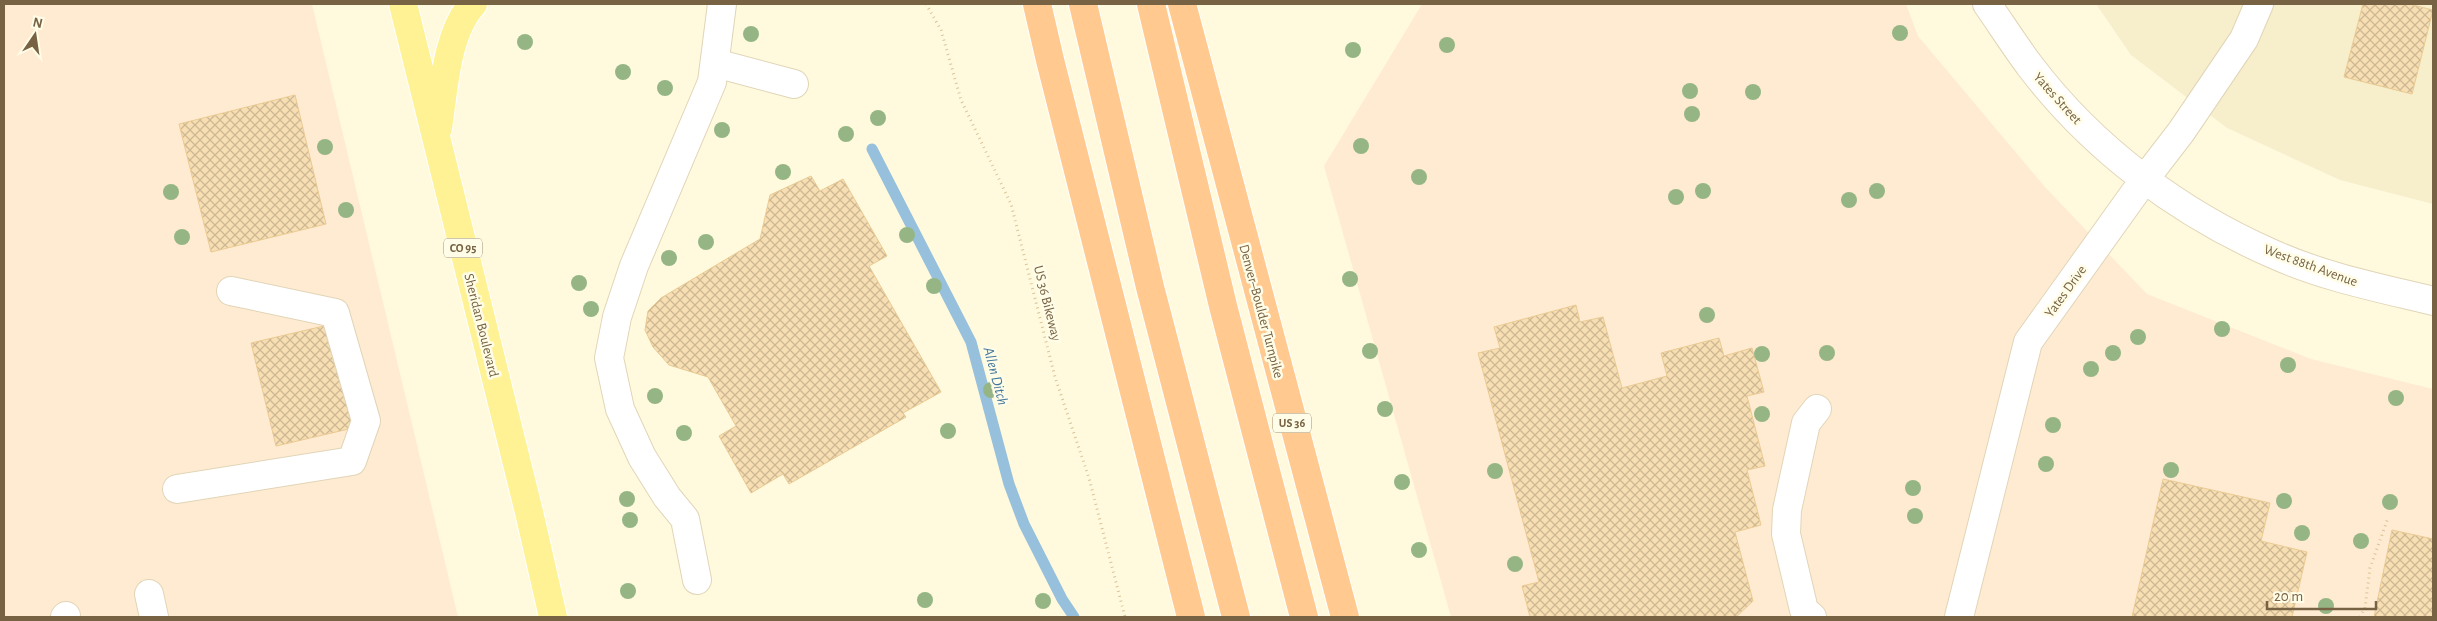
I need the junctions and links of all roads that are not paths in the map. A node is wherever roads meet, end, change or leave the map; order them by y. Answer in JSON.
{"nodes":[{"id":1,"x":403,"y":4,"type":"edge"},
{"id":2,"x":473,"y":4,"type":"edge"},
{"id":3,"x":722,"y":4,"type":"edge"},
{"id":4,"x":1026,"y":4,"type":"edge"},
{"id":5,"x":1037,"y":4,"type":"edge"},
{"id":6,"x":1083,"y":4,"type":"edge"},
{"id":7,"x":1151,"y":4,"type":"edge"},
{"id":8,"x":1182,"y":4,"type":"edge"},
{"id":9,"x":1987,"y":4,"type":"edge"},
{"id":10,"x":2259,"y":4,"type":"edge"},
{"id":11,"x":1050,"y":60,"type":"junction"},
{"id":12,"x":715,"y":63,"type":"junction"},
{"id":13,"x":794,"y":84,"type":"dead end"},
{"id":14,"x":436,"y":142,"type":"junction"},
{"id":15,"x":2144,"y":180,"type":"junction"},
{"id":16,"x":231,"y":291,"type":"dead end"},
{"id":17,"x":2433,"y":301,"type":"edge"},
{"id":18,"x":1817,"y":408,"type":"dead end"},
{"id":19,"x":177,"y":489,"type":"dead end"},
{"id":20,"x":697,"y":580,"type":"dead end"},
{"id":21,"x":552,"y":617,"type":"edge"},
{"id":22,"x":1191,"y":617,"type":"edge"},
{"id":23,"x":1236,"y":617,"type":"edge"},
{"id":24,"x":1304,"y":617,"type":"edge"},
{"id":25,"x":1345,"y":617,"type":"edge"},
{"id":26,"x":1812,"y":617,"type":"edge"},
{"id":27,"x":1960,"y":617,"type":"edge"}],
"edges":[{"from":1,"to":14,"type":"main road","name":"Sheridan Boulevard","number":"CO 95"},
{"from":2,"to":14,"type":"main road"},
{"from":3,"to":12,"type":"street"},
{"from":4,"to":11,"type":"street"},
{"from":5,"to":11,"type":"highway"},
{"from":6,"to":23,"type":"highway"},
{"from":7,"to":24,"type":"highway"},
{"from":8,"to":25,"type":"highway","name":"Denver–Boulder Turnpike","number":"US 36"},
{"from":9,"to":15,"type":"street","name":"Yates Street"},
{"from":10,"to":15,"type":"street","name":"Yates Drive"},
{"from":11,"to":22,"type":"highway"},
{"from":12,"to":13,"type":"street"},
{"from":12,"to":20,"type":"street"},
{"from":14,"to":21,"type":"main road","name":"Sheridan Boulevard","number":"CO 95"},
{"from":15,"to":17,"type":"street","name":"West 88th Avenue"},
{"from":15,"to":27,"type":"street","name":"Yates Drive"},
{"from":16,"to":19,"type":"street"},
{"from":18,"to":26,"type":"street"}]}
